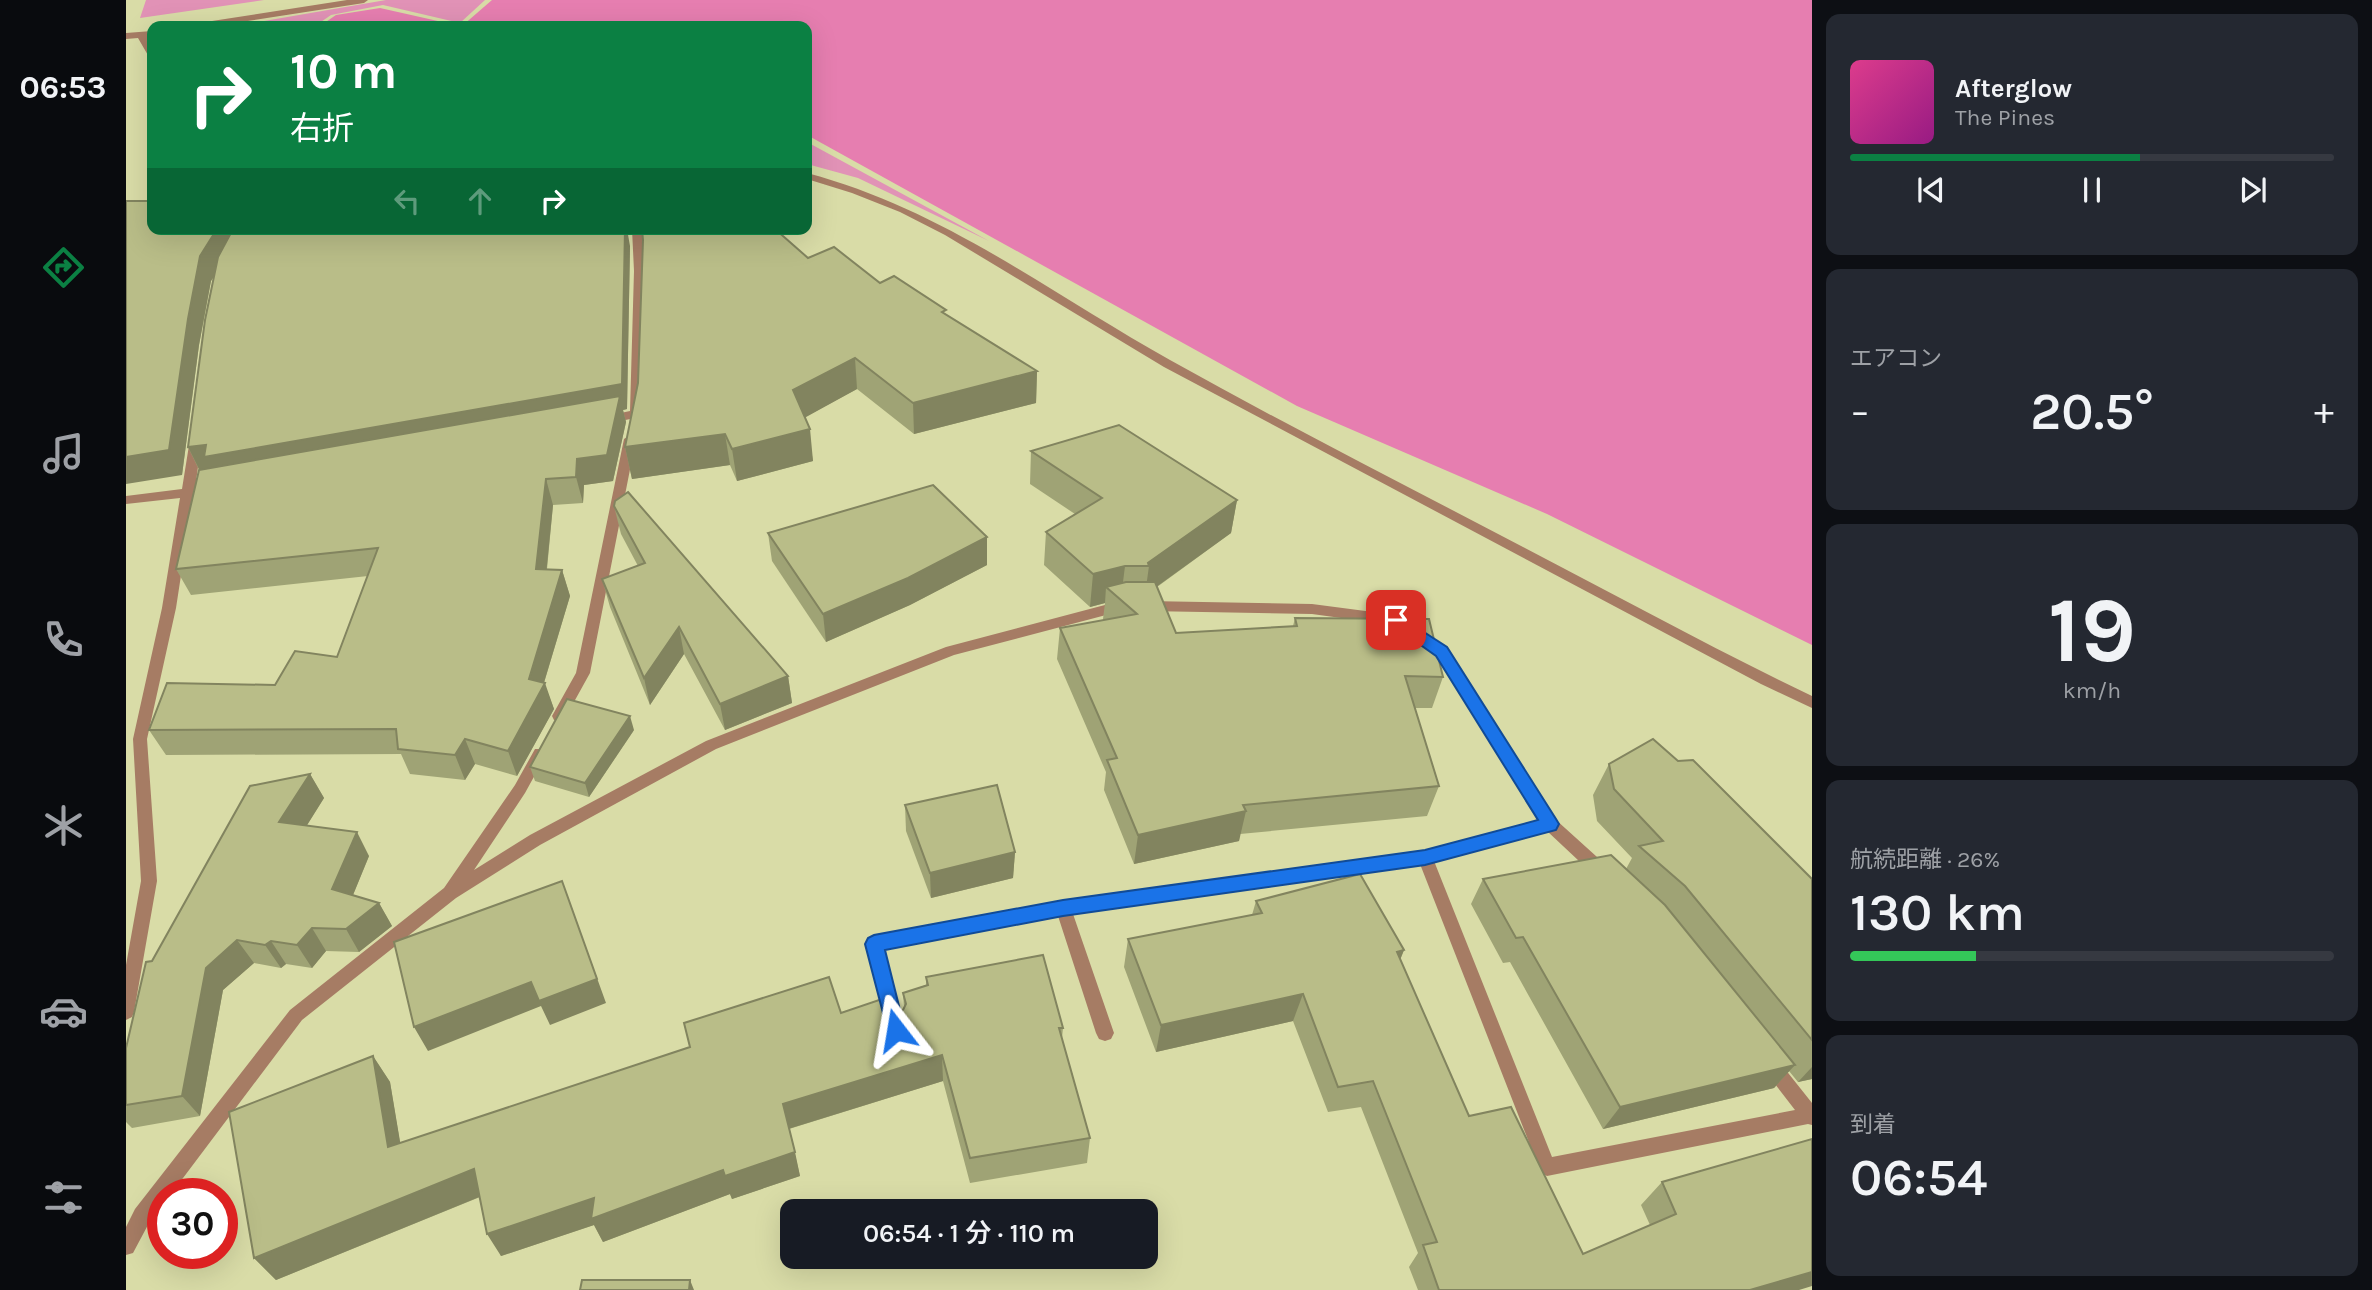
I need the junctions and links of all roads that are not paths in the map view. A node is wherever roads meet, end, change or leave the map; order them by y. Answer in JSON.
{"nodes":[{"id":1,"x":364,"y":0,"type":"edge"},
{"id":2,"x":231,"y":21,"type":"edge"},
{"id":3,"x":147,"y":34,"type":"edge"},
{"id":4,"x":141,"y":35,"type":"junction"},
{"id":5,"x":126,"y":36,"type":"edge"},
{"id":6,"x":147,"y":46,"type":"edge"},
{"id":7,"x":812,"y":178,"type":"edge"},
{"id":8,"x":637,"y":235,"type":"edge"},
{"id":9,"x":636,"y":414,"type":"junction"},
{"id":10,"x":597,"y":421,"type":"edge"},
{"id":11,"x":197,"y":426,"type":"edge"},
{"id":12,"x":215,"y":489,"type":"edge"},
{"id":13,"x":189,"y":494,"type":"junction"},
{"id":14,"x":126,"y":500,"type":"edge"},
{"id":15,"x":1812,"y":702,"type":"edge"},
{"id":16,"x":1550,"y":824,"type":"junction"},
{"id":17,"x":1425,"y":857,"type":"junction"},
{"id":18,"x":1608,"y":878,"type":"edge"},
{"id":19,"x":450,"y":893,"type":"junction"},
{"id":20,"x":1063,"y":908,"type":"junction"},
{"id":21,"x":126,"y":1012,"type":"edge"},
{"id":22,"x":896,"y":1030,"type":"edge"},
{"id":23,"x":1105,"y":1033,"type":"dead end"},
{"id":24,"x":1759,"y":1051,"type":"edge"},
{"id":25,"x":1811,"y":1116,"type":"edge"},
{"id":26,"x":126,"y":1246,"type":"edge"}],
"edges":[{"from":1,"to":2,"type":"street"},
{"from":3,"to":4,"type":"street"},
{"from":4,"to":5,"type":"street"},
{"from":4,"to":6,"type":"street"},
{"from":7,"to":15,"type":"street"},
{"from":8,"to":9,"type":"street"},
{"from":9,"to":10,"type":"street"},
{"from":9,"to":19,"type":"street"},
{"from":11,"to":13,"type":"street"},
{"from":12,"to":13,"type":"street"},
{"from":13,"to":14,"type":"street"},
{"from":13,"to":21,"type":"street"},
{"from":16,"to":17,"type":"street"},
{"from":16,"to":18,"type":"street"},
{"from":16,"to":19,"type":"street"},
{"from":17,"to":20,"type":"street"},
{"from":17,"to":25,"type":"street"},
{"from":19,"to":26,"type":"street"},
{"from":20,"to":22,"type":"street"},
{"from":20,"to":23,"type":"street"},
{"from":24,"to":25,"type":"street"}]}
